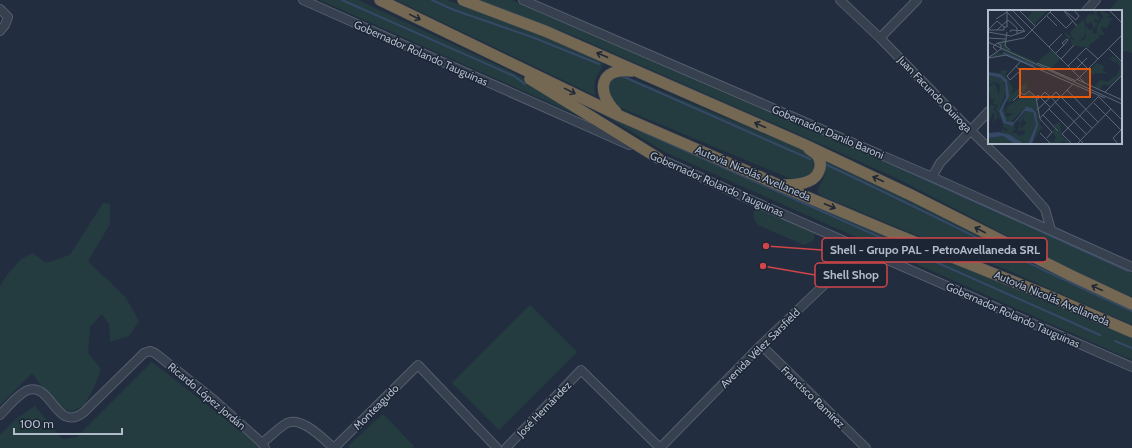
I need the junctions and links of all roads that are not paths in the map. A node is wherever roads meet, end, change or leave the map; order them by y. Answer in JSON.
{"nodes":[{"id":1,"x":303,"y":0,"type":"edge"},
{"id":2,"x":380,"y":0,"type":"edge"},
{"id":3,"x":463,"y":0,"type":"edge"},
{"id":4,"x":523,"y":0,"type":"edge"},
{"id":5,"x":840,"y":0,"type":"edge"},
{"id":6,"x":917,"y":0,"type":"edge"},
{"id":7,"x":1096,"y":0,"type":"edge"},
{"id":8,"x":0,"y":9,"type":"edge"},
{"id":9,"x":1087,"y":10,"type":"edge"},
{"id":10,"x":0,"y":31,"type":"edge"},
{"id":11,"x":880,"y":38,"type":"junction"},
{"id":12,"x":482,"y":50,"type":"junction"},
{"id":13,"x":643,"y":73,"type":"junction"},
{"id":14,"x":988,"y":112,"type":"edge"},
{"id":15,"x":620,"y":116,"type":"junction"},
{"id":16,"x":970,"y":130,"type":"junction"},
{"id":17,"x":803,"y":144,"type":"junction"},
{"id":18,"x":658,"y":158,"type":"junction"},
{"id":19,"x":932,"y":177,"type":"junction"},
{"id":20,"x":781,"y":186,"type":"junction"},
{"id":21,"x":1051,"y":230,"type":"junction"},
{"id":22,"x":856,"y":246,"type":"junction"},
{"id":23,"x":1132,"y":267,"type":"edge"},
{"id":24,"x":1132,"y":304,"type":"edge"},
{"id":25,"x":1132,"y":332,"type":"edge"},
{"id":26,"x":761,"y":345,"type":"junction"},
{"id":27,"x":1132,"y":367,"type":"edge"},
{"id":28,"x":0,"y":415,"type":"edge"},
{"id":29,"x":263,"y":445,"type":"edge"},
{"id":30,"x":334,"y":448,"type":"edge"},
{"id":31,"x":497,"y":448,"type":"edge"},
{"id":32,"x":506,"y":448,"type":"edge"},
{"id":33,"x":660,"y":448,"type":"edge"},
{"id":34,"x":866,"y":448,"type":"edge"}],
"edges":[{"from":1,"to":18,"type":"street","name":"Gobernador Rolando Tauguinas"},
{"from":2,"to":12,"type":"highway","name":"Autovía Nicolás Avellaneda","one_way":true},
{"from":13,"to":3,"type":"highway","one_way":true},
{"from":4,"to":19,"type":"street","name":"Gobernador Danilo Baroni"},
{"from":5,"to":11,"type":"street","name":"Juan Facundo Quiroga"},
{"from":6,"to":11,"type":"street"},
{"from":7,"to":9,"type":"street"},
{"from":8,"to":10,"type":"street"},
{"from":11,"to":16,"type":"street","name":"Juan Facundo Quiroga"},
{"from":12,"to":15,"type":"highway","name":"Autovía Nicolás Avellaneda","one_way":true},
{"from":12,"to":18,"type":"highway"},
{"from":13,"to":15,"type":"highway"},
{"from":17,"to":13,"type":"highway","one_way":true},
{"from":14,"to":16,"type":"street"},
{"from":15,"to":20,"type":"highway","name":"Autovía Nicolás Avellaneda"},
{"from":16,"to":19,"type":"street"},
{"from":16,"to":21,"type":"street","name":"Juan Facundo Quiroga"},
{"from":17,"to":20,"type":"highway"},
{"from":24,"to":17,"type":"highway","one_way":true},
{"from":18,"to":22,"type":"street","name":"Gobernador Rolando Tauguinas"},
{"from":19,"to":21,"type":"street","name":"Gobernador Danilo Baroni"},
{"from":20,"to":25,"type":"highway","name":"Autovía Nicolás Avellaneda","one_way":true},
{"from":21,"to":23,"type":"street","name":"Gobernador Danilo Baroni"},
{"from":22,"to":26,"type":"street","name":"Avenida Vélez Sarsfield"},
{"from":22,"to":27,"type":"street","name":"Gobernador Rolando Tauguinas"},
{"from":26,"to":33,"type":"street","name":"Avenida Vélez Sarsfield"},
{"from":26,"to":34,"type":"street","name":"Francisco Ramírez"},
{"from":28,"to":29,"type":"street","name":"Ricardo López Jordán"},
{"from":29,"to":30,"type":"street"},
{"from":30,"to":31,"type":"street","name":"Monteagudo"},
{"from":32,"to":33,"type":"street","name":"José Hernández"}]}
